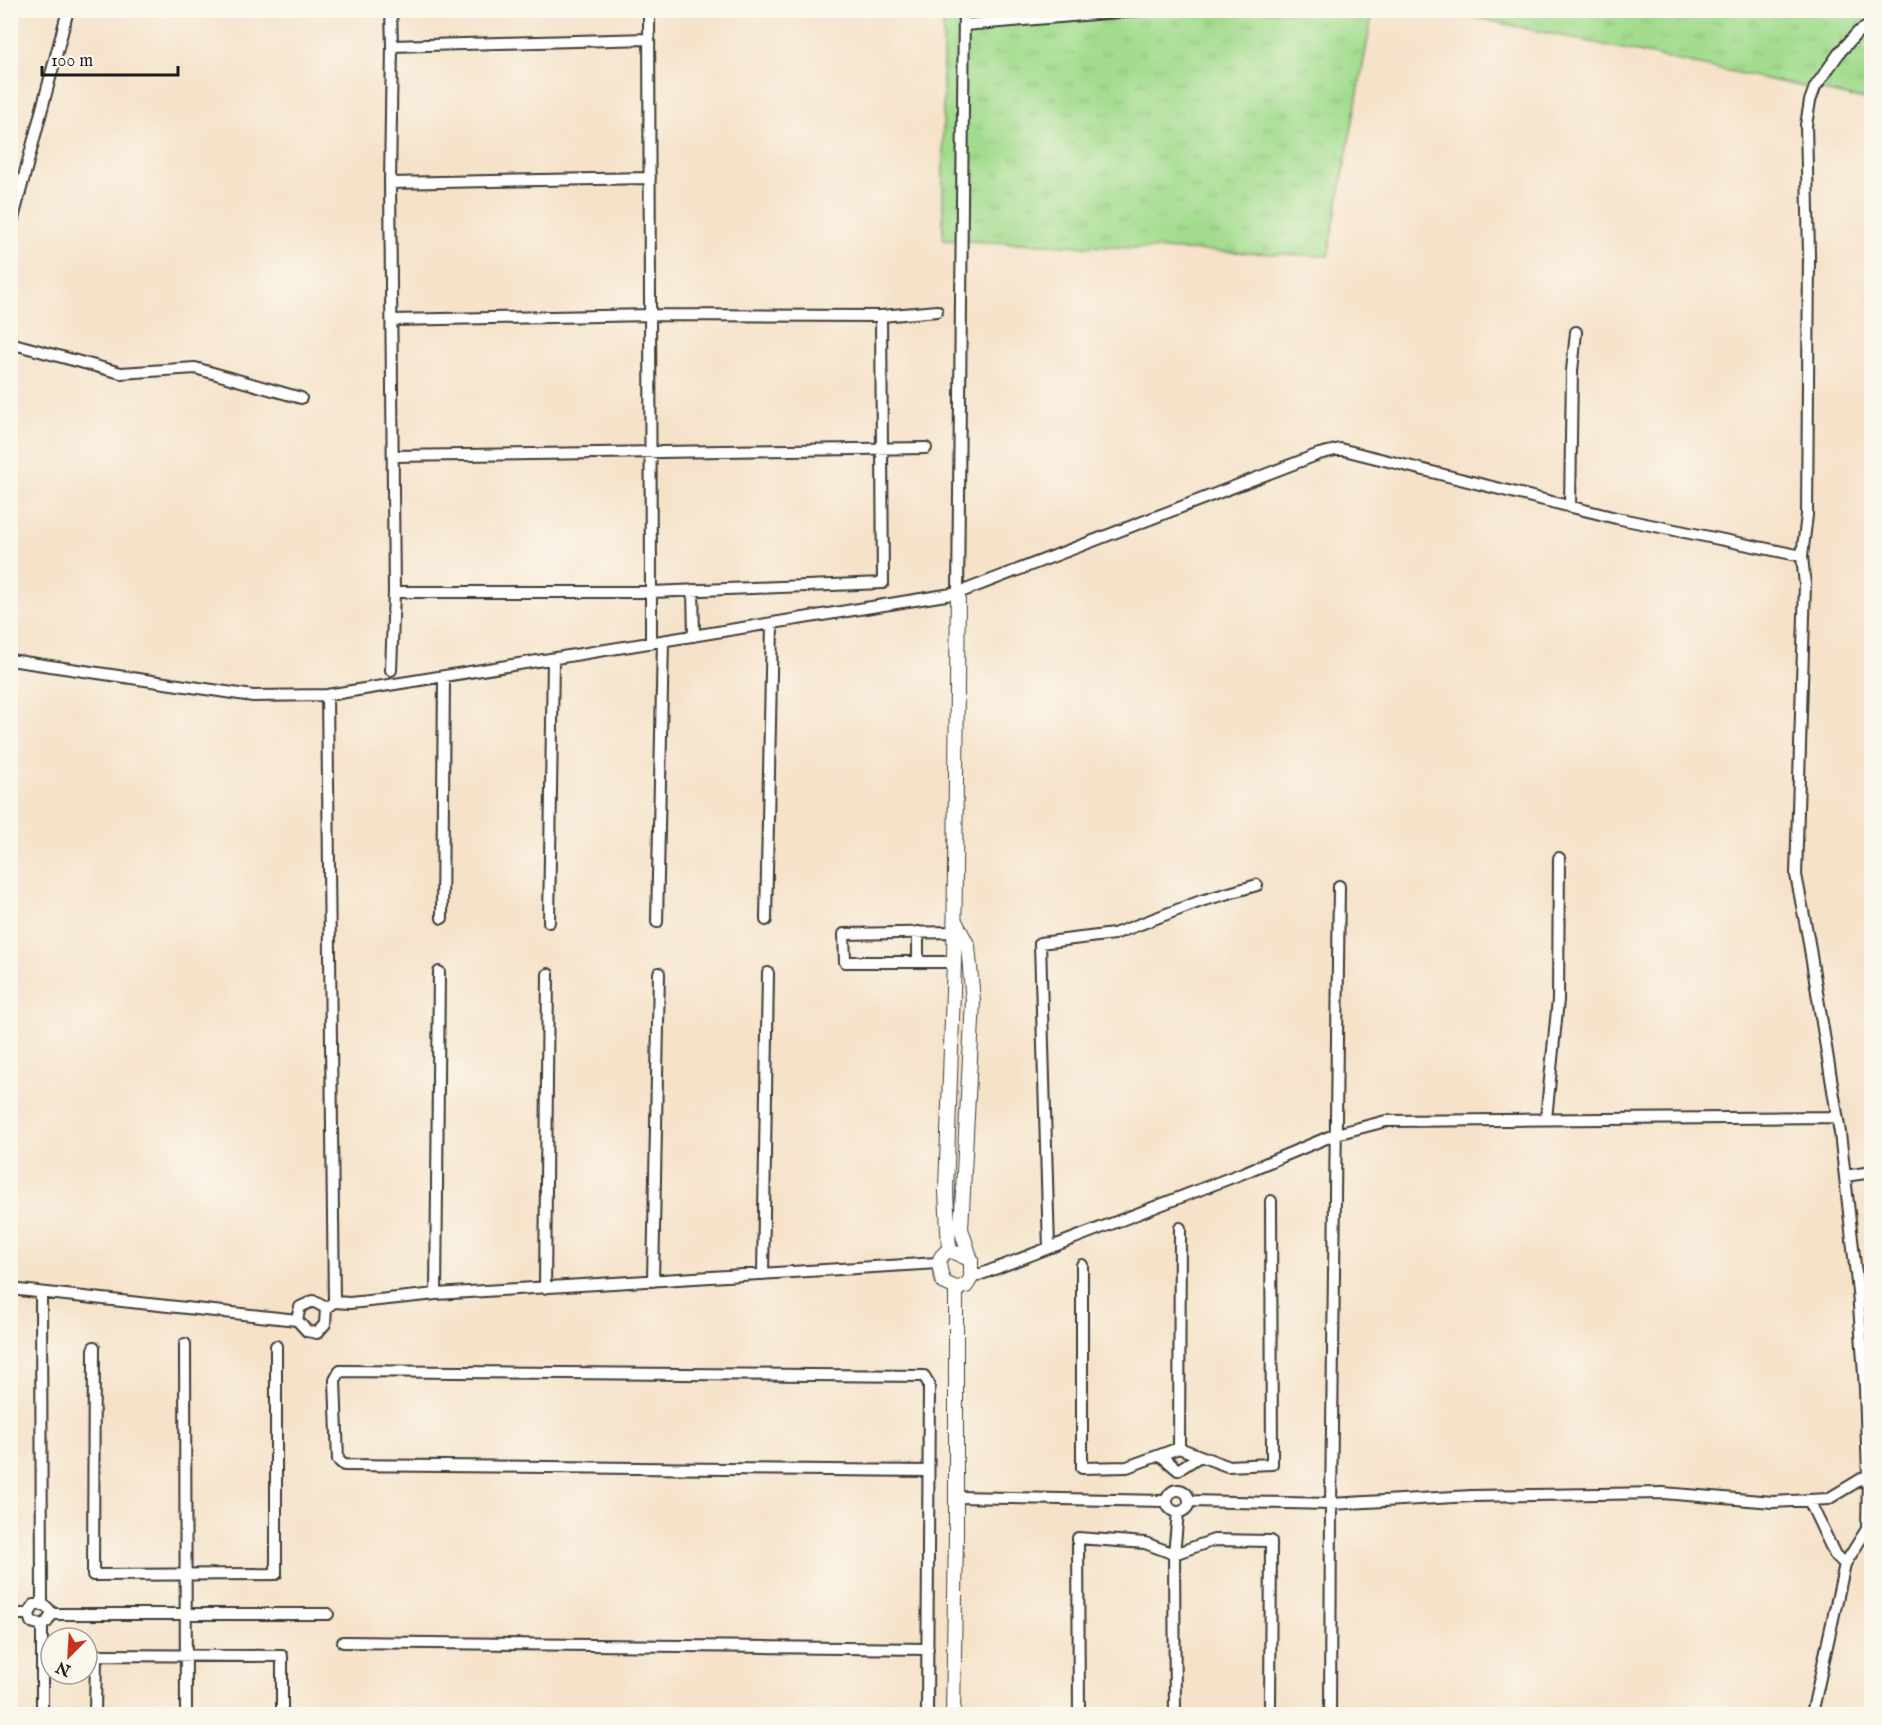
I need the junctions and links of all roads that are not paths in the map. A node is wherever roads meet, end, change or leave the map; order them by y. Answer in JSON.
{"nodes":[{"id":1,"x":68,"y":10,"type":"edge"},
{"id":2,"x":391,"y":10,"type":"edge"},
{"id":3,"x":649,"y":10,"type":"edge"},
{"id":4,"x":964,"y":10,"type":"edge"},
{"id":5,"x":1142,"y":10,"type":"edge"},
{"id":6,"x":1872,"y":24,"type":"edge"},
{"id":7,"x":964,"y":25,"type":"junction"},
{"id":8,"x":649,"y":39,"type":"junction"},
{"id":9,"x":392,"y":46,"type":"junction"},
{"id":10,"x":650,"y":178,"type":"junction"},
{"id":11,"x":390,"y":183,"type":"junction"},
{"id":12,"x":10,"y":230,"type":"edge"},
{"id":13,"x":937,"y":311,"type":"dead end"},
{"id":14,"x":651,"y":315,"type":"junction"},
{"id":15,"x":881,"y":316,"type":"junction"},
{"id":16,"x":392,"y":320,"type":"junction"},
{"id":17,"x":1576,"y":332,"type":"dead end"},
{"id":18,"x":10,"y":343,"type":"edge"},
{"id":19,"x":302,"y":398,"type":"dead end"},
{"id":20,"x":926,"y":448,"type":"dead end"},
{"id":21,"x":882,"y":449,"type":"junction"},
{"id":22,"x":652,"y":452,"type":"junction"},
{"id":23,"x":393,"y":456,"type":"junction"},
{"id":24,"x":1570,"y":507,"type":"junction"},
{"id":25,"x":1802,"y":556,"type":"junction"},
{"id":26,"x":693,"y":590,"type":"junction"},
{"id":27,"x":394,"y":592,"type":"junction"},
{"id":28,"x":651,"y":592,"type":"junction"},
{"id":29,"x":958,"y":593,"type":"junction"},
{"id":30,"x":772,"y":624,"type":"junction"},
{"id":31,"x":694,"y":636,"type":"junction"},
{"id":32,"x":663,"y":641,"type":"junction"},
{"id":33,"x":651,"y":643,"type":"junction"},
{"id":34,"x":553,"y":659,"type":"junction"},
{"id":35,"x":10,"y":660,"type":"edge"},
{"id":36,"x":391,"y":670,"type":"dead end"},
{"id":37,"x":444,"y":676,"type":"junction"},
{"id":38,"x":327,"y":695,"type":"junction"},
{"id":39,"x":1559,"y":858,"type":"dead end"},
{"id":40,"x":1257,"y":885,"type":"dead end"},
{"id":41,"x":1339,"y":886,"type":"dead end"},
{"id":42,"x":442,"y":918,"type":"dead end"},
{"id":43,"x":766,"y":920,"type":"dead end"},
{"id":44,"x":549,"y":922,"type":"dead end"},
{"id":45,"x":657,"y":922,"type":"dead end"},
{"id":46,"x":954,"y":926,"type":"junction"},
{"id":47,"x":918,"y":932,"type":"junction"},
{"id":48,"x":918,"y":962,"type":"junction"},
{"id":49,"x":954,"y":962,"type":"junction"},
{"id":50,"x":439,"y":972,"type":"dead end"},
{"id":51,"x":659,"y":973,"type":"dead end"},
{"id":52,"x":768,"y":973,"type":"dead end"},
{"id":53,"x":548,"y":974,"type":"dead end"},
{"id":54,"x":1837,"y":1117,"type":"junction"},
{"id":55,"x":1546,"y":1119,"type":"junction"},
{"id":56,"x":1336,"y":1134,"type":"junction"},
{"id":57,"x":1872,"y":1172,"type":"edge"},
{"id":58,"x":1845,"y":1176,"type":"junction"},
{"id":59,"x":1271,"y":1201,"type":"dead end"},
{"id":60,"x":1180,"y":1228,"type":"dead end"},
{"id":61,"x":1049,"y":1248,"type":"junction"},
{"id":62,"x":949,"y":1250,"type":"junction"},
{"id":63,"x":971,"y":1260,"type":"junction"},
{"id":64,"x":938,"y":1263,"type":"junction"},
{"id":65,"x":1082,"y":1265,"type":"dead end"},
{"id":66,"x":762,"y":1274,"type":"junction"},
{"id":67,"x":971,"y":1278,"type":"junction"},
{"id":68,"x":653,"y":1281,"type":"junction"},
{"id":69,"x":545,"y":1288,"type":"junction"},
{"id":70,"x":956,"y":1288,"type":"junction"},
{"id":71,"x":10,"y":1289,"type":"edge"},
{"id":72,"x":41,"y":1293,"type":"junction"},
{"id":73,"x":436,"y":1294,"type":"junction"},
{"id":74,"x":330,"y":1305,"type":"junction"},
{"id":75,"x":297,"y":1320,"type":"junction"},
{"id":76,"x":185,"y":1344,"type":"dead end"},
{"id":77,"x":276,"y":1346,"type":"dead end"},
{"id":78,"x":94,"y":1347,"type":"dead end"},
{"id":79,"x":1179,"y":1448,"type":"junction"},
{"id":80,"x":1160,"y":1455,"type":"junction"},
{"id":81,"x":1200,"y":1456,"type":"junction"},
{"id":82,"x":1178,"y":1470,"type":"junction"},
{"id":83,"x":927,"y":1472,"type":"junction"},
{"id":84,"x":1868,"y":1475,"type":"junction"},
{"id":85,"x":1178,"y":1489,"type":"junction"},
{"id":86,"x":956,"y":1497,"type":"junction"},
{"id":87,"x":1809,"y":1500,"type":"junction"},
{"id":88,"x":1166,"y":1501,"type":"junction"},
{"id":89,"x":1189,"y":1501,"type":"junction"},
{"id":90,"x":1331,"y":1504,"type":"junction"},
{"id":91,"x":1178,"y":1512,"type":"junction"},
{"id":92,"x":1174,"y":1554,"type":"junction"},
{"id":93,"x":1845,"y":1563,"type":"junction"},
{"id":94,"x":186,"y":1575,"type":"junction"},
{"id":95,"x":42,"y":1604,"type":"junction"},
{"id":96,"x":10,"y":1614,"type":"edge"},
{"id":97,"x":29,"y":1614,"type":"junction"},
{"id":98,"x":51,"y":1614,"type":"junction"},
{"id":99,"x":186,"y":1614,"type":"junction"},
{"id":100,"x":328,"y":1614,"type":"dead end"},
{"id":101,"x":42,"y":1625,"type":"junction"},
{"id":102,"x":343,"y":1642,"type":"dead end"},
{"id":103,"x":928,"y":1649,"type":"junction"},
{"id":104,"x":186,"y":1656,"type":"junction"},
{"id":105,"x":1270,"y":1706,"type":"dead end"},
{"id":106,"x":42,"y":1714,"type":"edge"},
{"id":107,"x":95,"y":1714,"type":"edge"},
{"id":108,"x":186,"y":1714,"type":"edge"},
{"id":109,"x":282,"y":1714,"type":"edge"},
{"id":110,"x":927,"y":1714,"type":"edge"},
{"id":111,"x":953,"y":1714,"type":"edge"},
{"id":112,"x":1079,"y":1714,"type":"edge"},
{"id":113,"x":1175,"y":1714,"type":"edge"},
{"id":114,"x":1330,"y":1714,"type":"edge"},
{"id":115,"x":1812,"y":1714,"type":"edge"}],
"edges":[{"from":1,"to":12,"type":"street"},
{"from":2,"to":9,"type":"street"},
{"from":3,"to":8,"type":"street"},
{"from":4,"to":7,"type":"street"},
{"from":5,"to":7,"type":"street"},
{"from":6,"to":25,"type":"street"},
{"from":7,"to":29,"type":"street"},
{"from":8,"to":9,"type":"street"},
{"from":8,"to":10,"type":"street"},
{"from":9,"to":11,"type":"street"},
{"from":10,"to":11,"type":"street"},
{"from":10,"to":14,"type":"street"},
{"from":11,"to":16,"type":"street"},
{"from":13,"to":15,"type":"street"},
{"from":14,"to":15,"type":"street"},
{"from":14,"to":16,"type":"street"},
{"from":14,"to":22,"type":"street"},
{"from":15,"to":21,"type":"street"},
{"from":16,"to":23,"type":"street"},
{"from":17,"to":24,"type":"street"},
{"from":18,"to":19,"type":"street"},
{"from":20,"to":21,"type":"street"},
{"from":21,"to":22,"type":"street"},
{"from":21,"to":26,"type":"street"},
{"from":22,"to":23,"type":"street"},
{"from":22,"to":28,"type":"street"},
{"from":23,"to":27,"type":"street"},
{"from":24,"to":25,"type":"street"},
{"from":24,"to":29,"type":"street"},
{"from":25,"to":54,"type":"street"},
{"from":26,"to":28,"type":"street"},
{"from":26,"to":31,"type":"street"},
{"from":27,"to":28,"type":"street"},
{"from":27,"to":36,"type":"street"},
{"from":28,"to":33,"type":"street"},
{"from":29,"to":30,"type":"street"},
{"from":29,"to":46,"type":"street"},
{"from":30,"to":31,"type":"street"},
{"from":30,"to":43,"type":"street"},
{"from":31,"to":32,"type":"street"},
{"from":32,"to":33,"type":"street"},
{"from":32,"to":45,"type":"street"},
{"from":33,"to":34,"type":"street"},
{"from":34,"to":37,"type":"street"},
{"from":34,"to":44,"type":"street"},
{"from":35,"to":38,"type":"street"},
{"from":37,"to":38,"type":"street"},
{"from":37,"to":42,"type":"street"},
{"from":38,"to":74,"type":"street"},
{"from":39,"to":55,"type":"street"},
{"from":40,"to":61,"type":"street"},
{"from":41,"to":56,"type":"street"},
{"from":46,"to":47,"type":"street"},
{"from":46,"to":49,"type":"street"},
{"from":46,"to":63,"type":"street"},
{"from":47,"to":48,"type":"street"},
{"from":47,"to":48,"type":"street"},
{"from":48,"to":49,"type":"street"},
{"from":49,"to":62,"type":"street"},
{"from":50,"to":73,"type":"street"},
{"from":51,"to":68,"type":"street"},
{"from":52,"to":66,"type":"street"},
{"from":53,"to":69,"type":"street"},
{"from":54,"to":55,"type":"street"},
{"from":54,"to":58,"type":"street"},
{"from":55,"to":56,"type":"street"},
{"from":56,"to":61,"type":"street"},
{"from":56,"to":90,"type":"street"},
{"from":57,"to":58,"type":"street"},
{"from":58,"to":84,"type":"street"},
{"from":59,"to":81,"type":"street"},
{"from":60,"to":79,"type":"street"},
{"from":61,"to":67,"type":"street"},
{"from":62,"to":63,"type":"street"},
{"from":62,"to":64,"type":"street"},
{"from":63,"to":67,"type":"street"},
{"from":64,"to":66,"type":"street"},
{"from":64,"to":70,"type":"street"},
{"from":65,"to":80,"type":"street"},
{"from":66,"to":68,"type":"street"},
{"from":67,"to":70,"type":"street"},
{"from":68,"to":69,"type":"street"},
{"from":69,"to":73,"type":"street"},
{"from":70,"to":86,"type":"street"},
{"from":71,"to":72,"type":"street"},
{"from":72,"to":75,"type":"street"},
{"from":72,"to":95,"type":"street"},
{"from":73,"to":74,"type":"street"},
{"from":74,"to":75,"type":"street"},
{"from":74,"to":75,"type":"street"},
{"from":76,"to":94,"type":"street"},
{"from":77,"to":94,"type":"street"},
{"from":78,"to":94,"type":"street"},
{"from":79,"to":80,"type":"street"},
{"from":79,"to":81,"type":"street"},
{"from":80,"to":82,"type":"street"},
{"from":81,"to":82,"type":"street"},
{"from":82,"to":85,"type":"street"},
{"from":83,"to":83,"type":"street"},
{"from":83,"to":103,"type":"street"},
{"from":84,"to":87,"type":"street"},
{"from":84,"to":93,"type":"street"},
{"from":85,"to":88,"type":"street"},
{"from":85,"to":89,"type":"street"},
{"from":86,"to":88,"type":"street"},
{"from":86,"to":111,"type":"street"},
{"from":87,"to":90,"type":"street"},
{"from":87,"to":93,"type":"street"},
{"from":88,"to":91,"type":"street"},
{"from":89,"to":90,"type":"street"},
{"from":89,"to":91,"type":"street"},
{"from":90,"to":114,"type":"street"},
{"from":91,"to":92,"type":"street"},
{"from":92,"to":105,"type":"street"},
{"from":92,"to":112,"type":"street"},
{"from":92,"to":113,"type":"street"},
{"from":93,"to":115,"type":"street"},
{"from":94,"to":99,"type":"street"},
{"from":95,"to":97,"type":"street"},
{"from":95,"to":98,"type":"street"},
{"from":96,"to":97,"type":"street"},
{"from":97,"to":101,"type":"street"},
{"from":98,"to":99,"type":"street"},
{"from":98,"to":101,"type":"street"},
{"from":99,"to":100,"type":"street"},
{"from":99,"to":104,"type":"street"},
{"from":101,"to":106,"type":"street"},
{"from":102,"to":103,"type":"street"},
{"from":103,"to":110,"type":"street"},
{"from":104,"to":107,"type":"street"},
{"from":104,"to":108,"type":"street"},
{"from":104,"to":109,"type":"street"}]}
